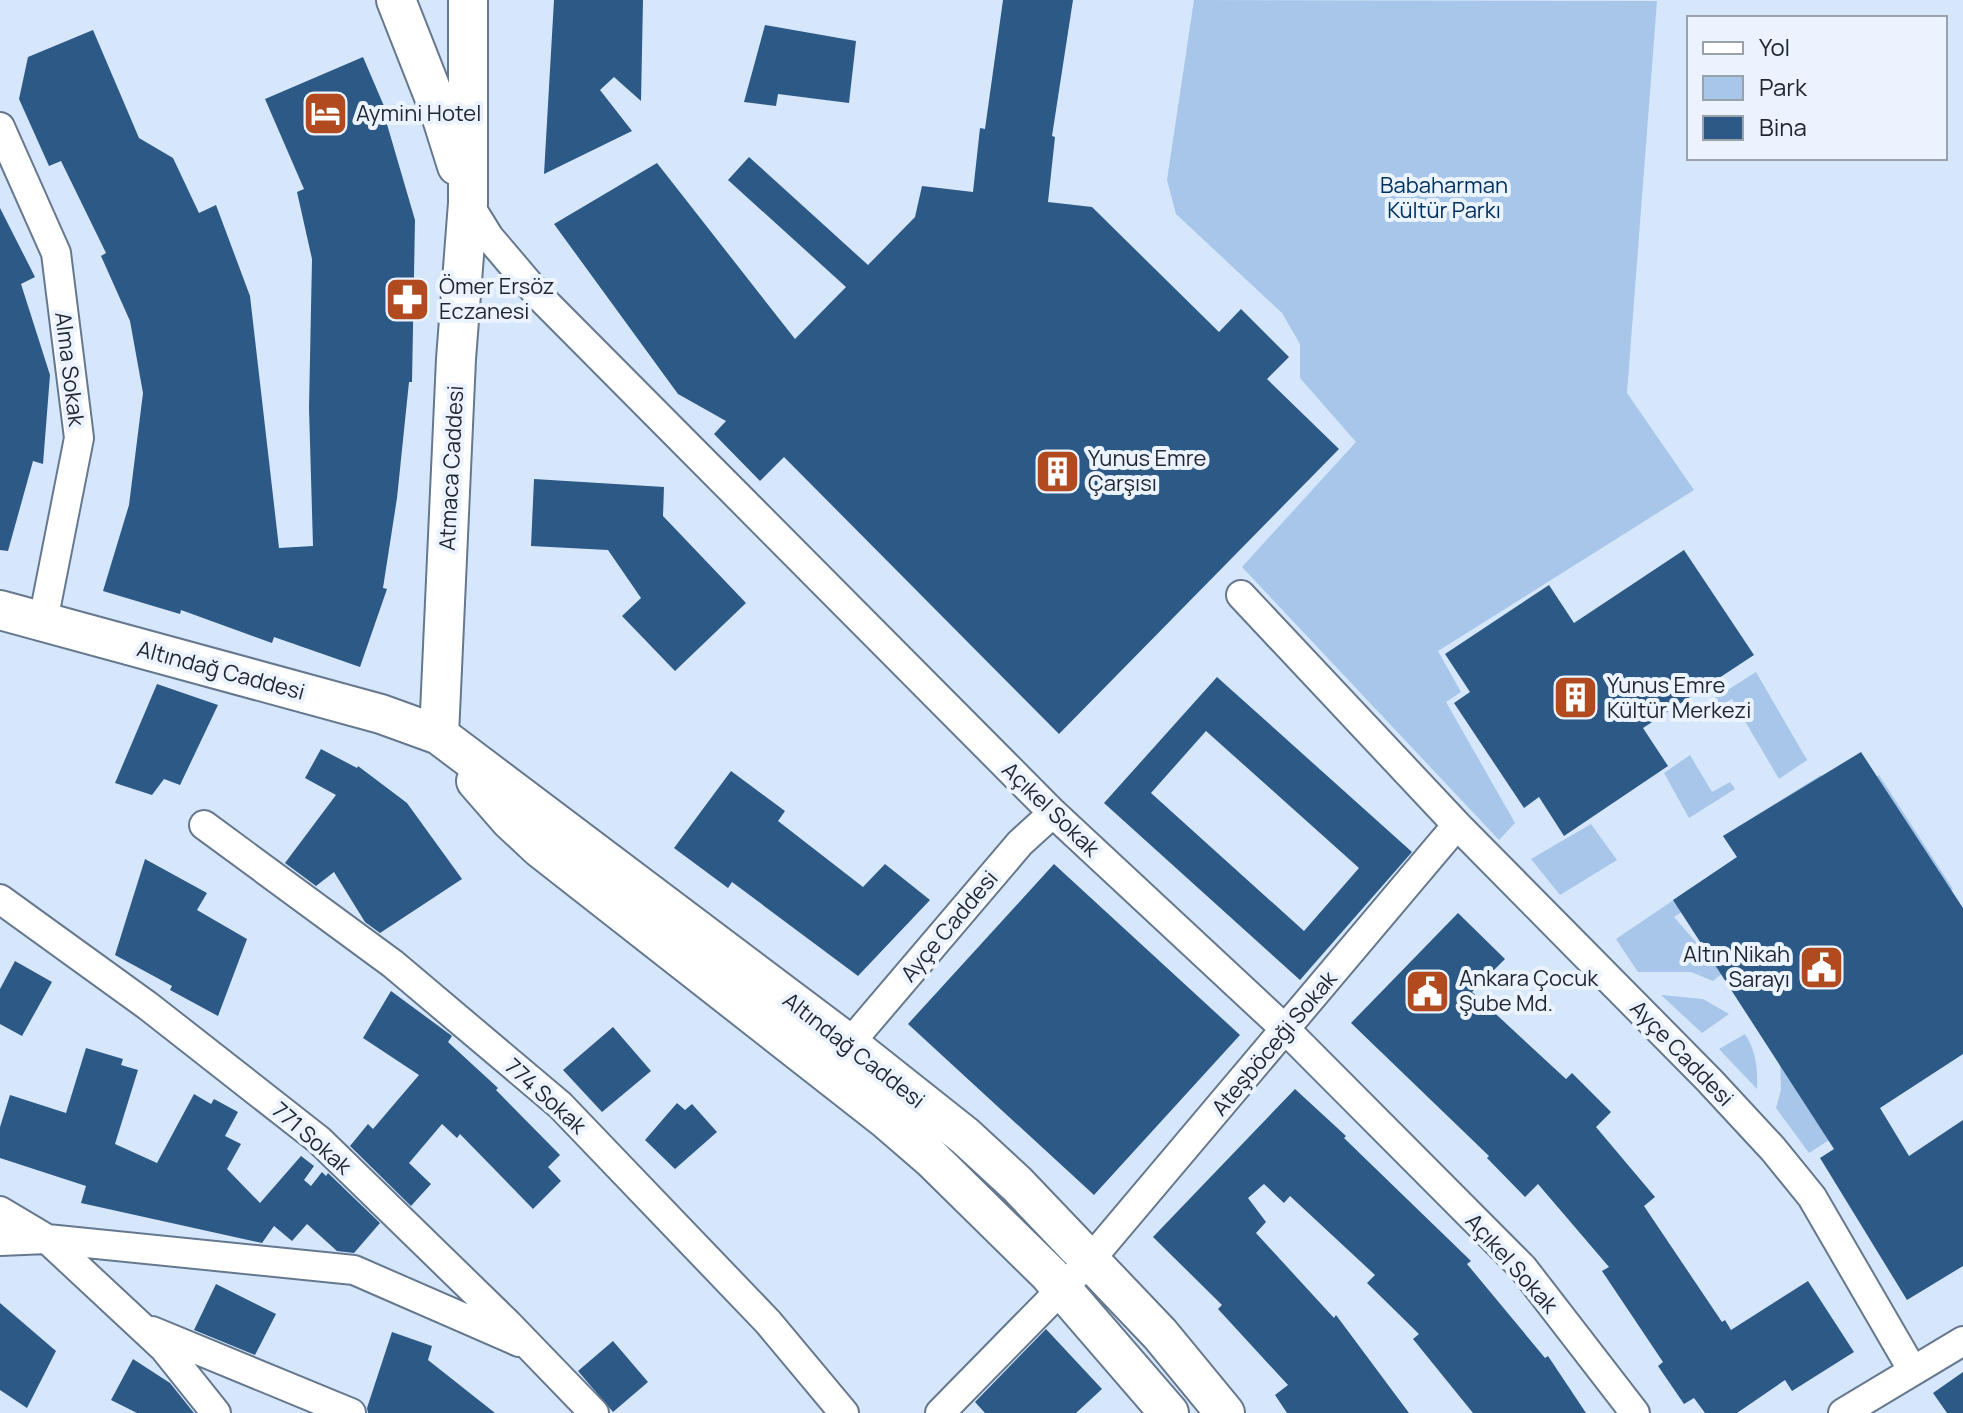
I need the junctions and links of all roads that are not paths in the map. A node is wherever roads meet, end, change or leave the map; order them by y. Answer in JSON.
{"nodes":[{"id":1,"x":396,"y":0,"type":"edge"},
{"id":2,"x":468,"y":0,"type":"edge"},
{"id":3,"x":0,"y":127,"type":"edge"},
{"id":4,"x":468,"y":203,"type":"junction"},
{"id":5,"x":1241,"y":595,"type":"dead end"},
{"id":6,"x":0,"y":610,"type":"edge"},
{"id":7,"x":43,"y":621,"type":"junction"},
{"id":8,"x":439,"y":735,"type":"junction"},
{"id":9,"x":1053,"y":813,"type":"junction"},
{"id":10,"x":204,"y":825,"type":"dead end"},
{"id":11,"x":1457,"y":825,"type":"junction"},
{"id":12,"x":0,"y":899,"type":"edge"},
{"id":13,"x":1285,"y":1029,"type":"junction"},
{"id":14,"x":849,"y":1044,"type":"junction"},
{"id":15,"x":0,"y":1211,"type":"edge"},
{"id":16,"x":47,"y":1239,"type":"junction"},
{"id":17,"x":0,"y":1241,"type":"edge"},
{"id":18,"x":1090,"y":1260,"type":"junction"},
{"id":19,"x":1062,"y":1290,"type":"junction"},
{"id":20,"x":142,"y":1327,"type":"junction"},
{"id":21,"x":1963,"y":1341,"type":"edge"},
{"id":22,"x":532,"y":1348,"type":"junction"},
{"id":23,"x":1913,"y":1371,"type":"junction"},
{"id":24,"x":216,"y":1413,"type":"edge"},
{"id":25,"x":351,"y":1413,"type":"edge"},
{"id":26,"x":594,"y":1413,"type":"edge"},
{"id":27,"x":844,"y":1413,"type":"edge"},
{"id":28,"x":940,"y":1413,"type":"edge"},
{"id":29,"x":1169,"y":1413,"type":"edge"},
{"id":30,"x":1225,"y":1413,"type":"edge"},
{"id":31,"x":1635,"y":1413,"type":"edge"},
{"id":32,"x":1843,"y":1413,"type":"edge"}],
"edges":[{"from":1,"to":4,"type":"main road","name":"Atmaca Caddesi"},
{"from":2,"to":4,"type":"main road","name":"Atmaca Caddesi"},
{"from":3,"to":7,"type":"street","name":"Alma Sokak"},
{"from":4,"to":8,"type":"main road","name":"Atmaca Caddesi"},
{"from":4,"to":9,"type":"street","name":"Açıkel Sokak"},
{"from":5,"to":11,"type":"street","name":"Ayçe Caddesi"},
{"from":6,"to":7,"type":"main road","name":"Altındağ Caddesi"},
{"from":7,"to":8,"type":"main road","name":"Altındağ Caddesi"},
{"from":8,"to":14,"type":"main road","name":"Altındağ Caddesi"},
{"from":8,"to":19,"type":"main road","name":"Altındağ Caddesi"},
{"from":9,"to":13,"type":"street","name":"Açıkel Sokak"},
{"from":9,"to":14,"type":"street","name":"Ayçe Caddesi"},
{"from":10,"to":27,"type":"street","name":"774 Sokak"},
{"from":11,"to":13,"type":"street","name":"Ateşböceği Sokak"},
{"from":11,"to":23,"type":"street","name":"Ayçe Caddesi"},
{"from":12,"to":22,"type":"street","name":"771 Sokak"},
{"from":13,"to":18,"type":"street","name":"Ateşböceği Sokak"},
{"from":13,"to":31,"type":"street","name":"Açıkel Sokak"},
{"from":14,"to":18,"type":"main road","name":"Altındağ Caddesi"},
{"from":15,"to":16,"type":"street"},
{"from":16,"to":17,"type":"street"},
{"from":16,"to":20,"type":"street"},
{"from":16,"to":22,"type":"street"},
{"from":18,"to":19,"type":"street","name":"Ateşböceği Sokak"},
{"from":18,"to":30,"type":"main road","name":"Altındağ Caddesi"},
{"from":19,"to":28,"type":"street","name":"Ateşböceği Sokak"},
{"from":19,"to":29,"type":"main road","name":"Altındağ Caddesi"},
{"from":20,"to":24,"type":"street"},
{"from":20,"to":25,"type":"street"},
{"from":21,"to":23,"type":"street"},
{"from":22,"to":26,"type":"street","name":"771 Sokak"},
{"from":23,"to":32,"type":"street"}]}
